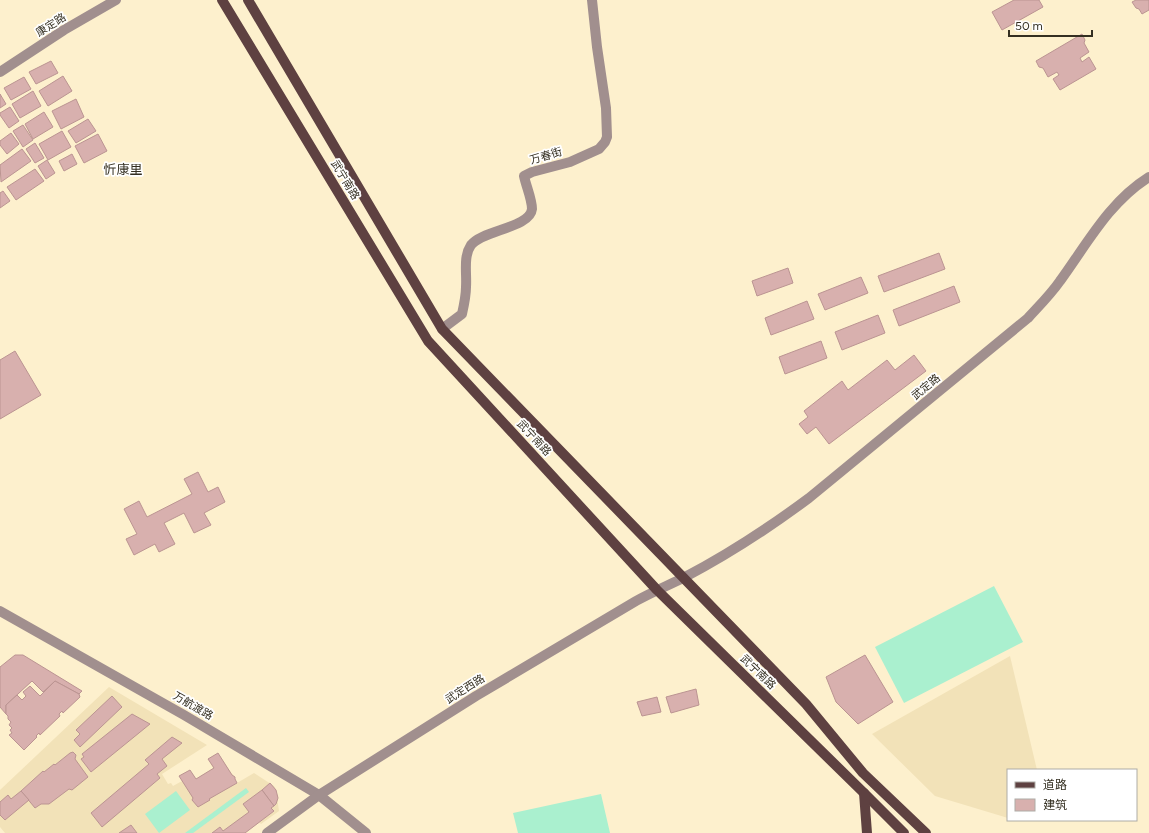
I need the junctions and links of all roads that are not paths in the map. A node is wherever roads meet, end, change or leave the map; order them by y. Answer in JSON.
{"nodes":[{"id":1,"x":116,"y":0,"type":"edge"},
{"id":2,"x":222,"y":0,"type":"edge"},
{"id":3,"x":248,"y":0,"type":"edge"},
{"id":4,"x":592,"y":0,"type":"edge"},
{"id":5,"x":0,"y":72,"type":"edge"},
{"id":6,"x":1149,"y":177,"type":"edge"},
{"id":7,"x":442,"y":329,"type":"junction"},
{"id":8,"x":684,"y":578,"type":"junction"},
{"id":9,"x":657,"y":590,"type":"junction"},
{"id":10,"x":0,"y":611,"type":"edge"},
{"id":11,"x":864,"y":793,"type":"junction"},
{"id":12,"x":319,"y":794,"type":"junction"},
{"id":13,"x":267,"y":833,"type":"edge"},
{"id":14,"x":366,"y":833,"type":"edge"},
{"id":15,"x":867,"y":833,"type":"edge"},
{"id":16,"x":904,"y":833,"type":"edge"},
{"id":17,"x":926,"y":833,"type":"edge"}],
"edges":[{"from":1,"to":5,"type":"street","name":"康定路"},
{"from":2,"to":9,"type":"main road","name":"武宁南路"},
{"from":3,"to":7,"type":"main road","name":"武宁南路"},
{"from":4,"to":7,"type":"street","name":"万春街"},
{"from":6,"to":8,"type":"street","name":"武定路"},
{"from":7,"to":8,"type":"main road","name":"武宁南路"},
{"from":8,"to":9,"type":"street","name":"武定西路"},
{"from":8,"to":17,"type":"main road","name":"武宁南路"},
{"from":9,"to":11,"type":"main road","name":"武宁南路"},
{"from":9,"to":12,"type":"street","name":"武定西路"},
{"from":10,"to":12,"type":"street","name":"万航渡路"},
{"from":11,"to":15,"type":"main road"},
{"from":11,"to":16,"type":"main road","name":"武宁南路"},
{"from":12,"to":13,"type":"street","name":"武定西路"},
{"from":12,"to":14,"type":"street","name":"万航渡路"}]}
